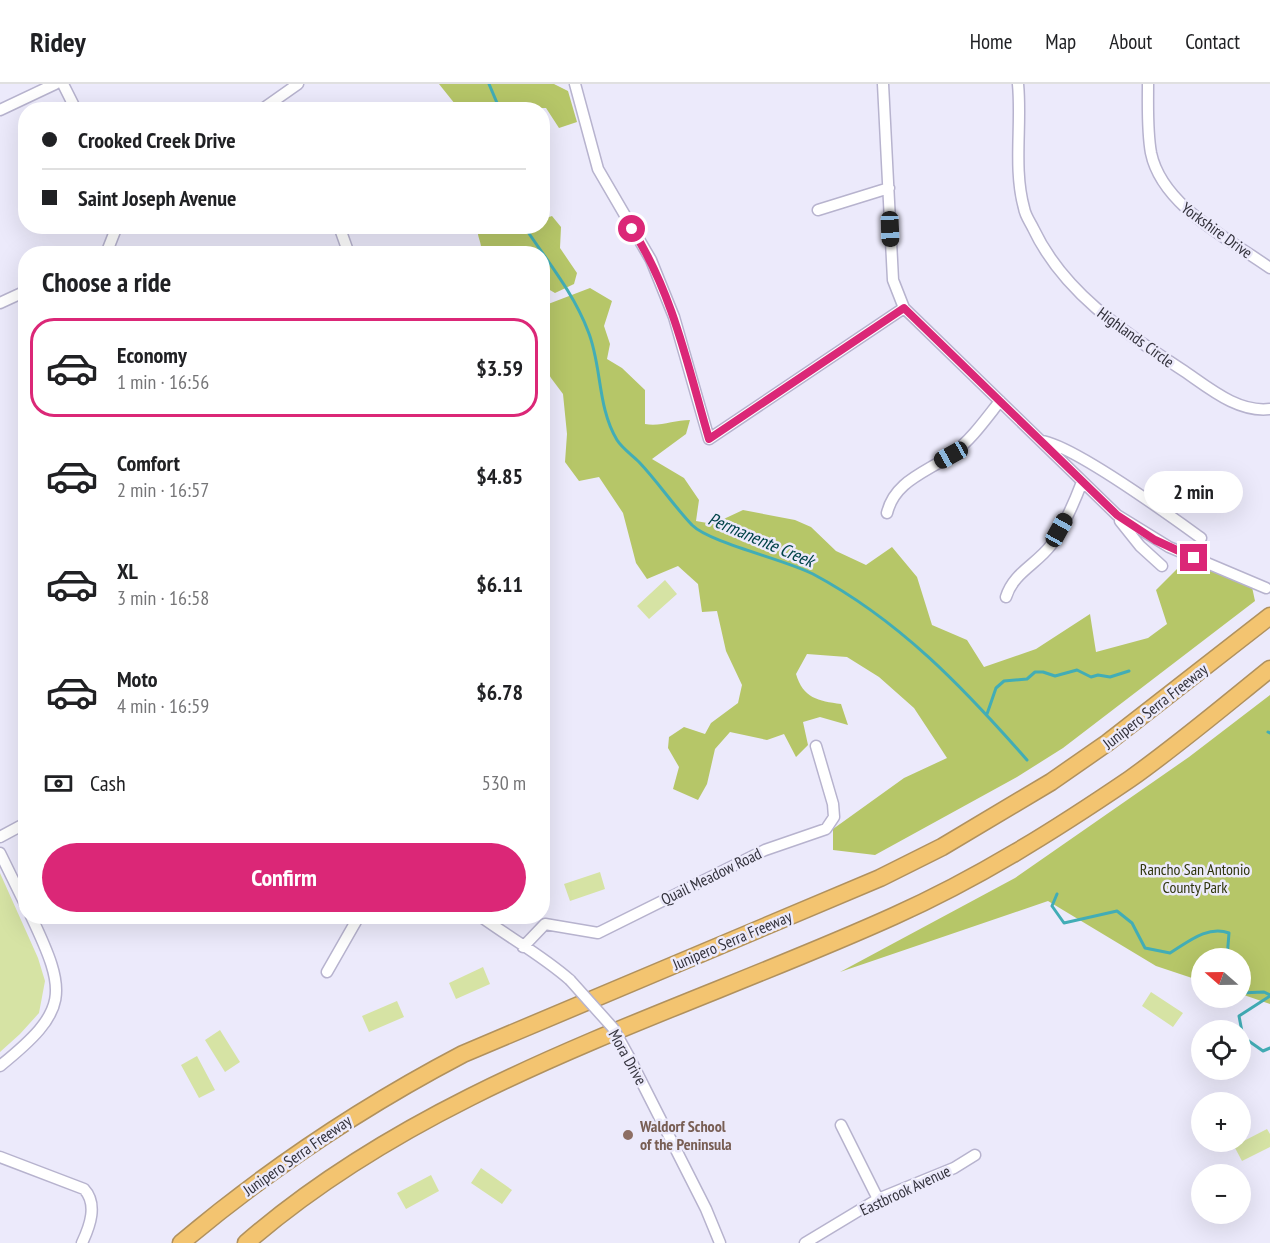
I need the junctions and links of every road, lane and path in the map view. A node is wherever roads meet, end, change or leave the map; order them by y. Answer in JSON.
{"nodes":[{"id":1,"x":55,"y":84,"type":"edge"},
{"id":2,"x":63,"y":84,"type":"edge"},
{"id":3,"x":298,"y":84,"type":"edge"},
{"id":4,"x":575,"y":84,"type":"edge"},
{"id":5,"x":883,"y":84,"type":"edge"},
{"id":6,"x":1018,"y":84,"type":"edge"},
{"id":7,"x":1148,"y":84,"type":"edge"},
{"id":8,"x":72,"y":102,"type":"edge"},
{"id":9,"x":272,"y":102,"type":"edge"},
{"id":10,"x":0,"y":110,"type":"edge"},
{"id":11,"x":889,"y":188,"type":"junction"},
{"id":12,"x":818,"y":210,"type":"dead end"},
{"id":13,"x":1270,"y":268,"type":"edge"},
{"id":14,"x":18,"y":295,"type":"edge"},
{"id":15,"x":0,"y":303,"type":"edge"},
{"id":16,"x":904,"y":308,"type":"junction"},
{"id":17,"x":1000,"y":401,"type":"junction"},
{"id":18,"x":1270,"y":409,"type":"edge"},
{"id":19,"x":1041,"y":441,"type":"junction"},
{"id":20,"x":1082,"y":482,"type":"junction"},
{"id":21,"x":887,"y":513,"type":"dead end"},
{"id":22,"x":1117,"y":515,"type":"junction"},
{"id":23,"x":1201,"y":538,"type":"dead end"},
{"id":24,"x":1162,"y":566,"type":"dead end"},
{"id":25,"x":1266,"y":588,"type":"dead end"},
{"id":26,"x":1006,"y":597,"type":"dead end"},
{"id":27,"x":1270,"y":616,"type":"edge"},
{"id":28,"x":1270,"y":669,"type":"edge"},
{"id":29,"x":816,"y":746,"type":"dead end"},
{"id":30,"x":18,"y":827,"type":"edge"},
{"id":31,"x":0,"y":837,"type":"edge"},
{"id":32,"x":0,"y":852,"type":"edge"},
{"id":33,"x":18,"y":889,"type":"edge"},
{"id":34,"x":34,"y":924,"type":"edge"},
{"id":35,"x":354,"y":924,"type":"edge"},
{"id":36,"x":491,"y":924,"type":"edge"},
{"id":37,"x":523,"y":947,"type":"junction"},
{"id":38,"x":327,"y":972,"type":"dead end"},
{"id":39,"x":0,"y":1066,"type":"edge"},
{"id":40,"x":841,"y":1125,"type":"dead end"},
{"id":41,"x":975,"y":1155,"type":"dead end"},
{"id":42,"x":0,"y":1157,"type":"edge"},
{"id":43,"x":878,"y":1199,"type":"junction"},
{"id":44,"x":81,"y":1243,"type":"edge"},
{"id":45,"x":182,"y":1243,"type":"edge"},
{"id":46,"x":246,"y":1243,"type":"edge"},
{"id":47,"x":720,"y":1243,"type":"edge"},
{"id":48,"x":805,"y":1243,"type":"edge"}],
"edges":[{"from":1,"to":10,"type":"street"},
{"from":2,"to":8,"type":"street"},
{"from":3,"to":9,"type":"street"},
{"from":4,"to":16,"type":"street"},
{"from":5,"to":11,"type":"street"},
{"from":6,"to":18,"type":"street","name":"Highlands Circle"},
{"from":7,"to":13,"type":"street","name":"Yorkshire Drive"},
{"from":11,"to":12,"type":"street"},
{"from":11,"to":16,"type":"street"},
{"from":14,"to":15,"type":"street"},
{"from":16,"to":17,"type":"street"},
{"from":17,"to":19,"type":"street"},
{"from":17,"to":21,"type":"street"},
{"from":19,"to":20,"type":"street"},
{"from":19,"to":23,"type":"street"},
{"from":20,"to":22,"type":"street"},
{"from":20,"to":26,"type":"street"},
{"from":22,"to":24,"type":"street"},
{"from":22,"to":25,"type":"street"},
{"from":27,"to":45,"type":"highway","name":"Junipero Serra Freeway"},
{"from":28,"to":46,"type":"highway"},
{"from":29,"to":37,"type":"street","name":"Quail Meadow Road"},
{"from":30,"to":31,"type":"street"},
{"from":32,"to":33,"type":"street"},
{"from":34,"to":39,"type":"street"},
{"from":35,"to":38,"type":"street"},
{"from":36,"to":37,"type":"street","name":"Mora Drive"},
{"from":37,"to":47,"type":"street","name":"Mora Drive","bridge":true},
{"from":40,"to":43,"type":"street"},
{"from":41,"to":43,"type":"street","name":"Eastbrook Avenue"},
{"from":42,"to":44,"type":"street"},
{"from":43,"to":48,"type":"street","name":"Eastbrook Avenue"}]}
